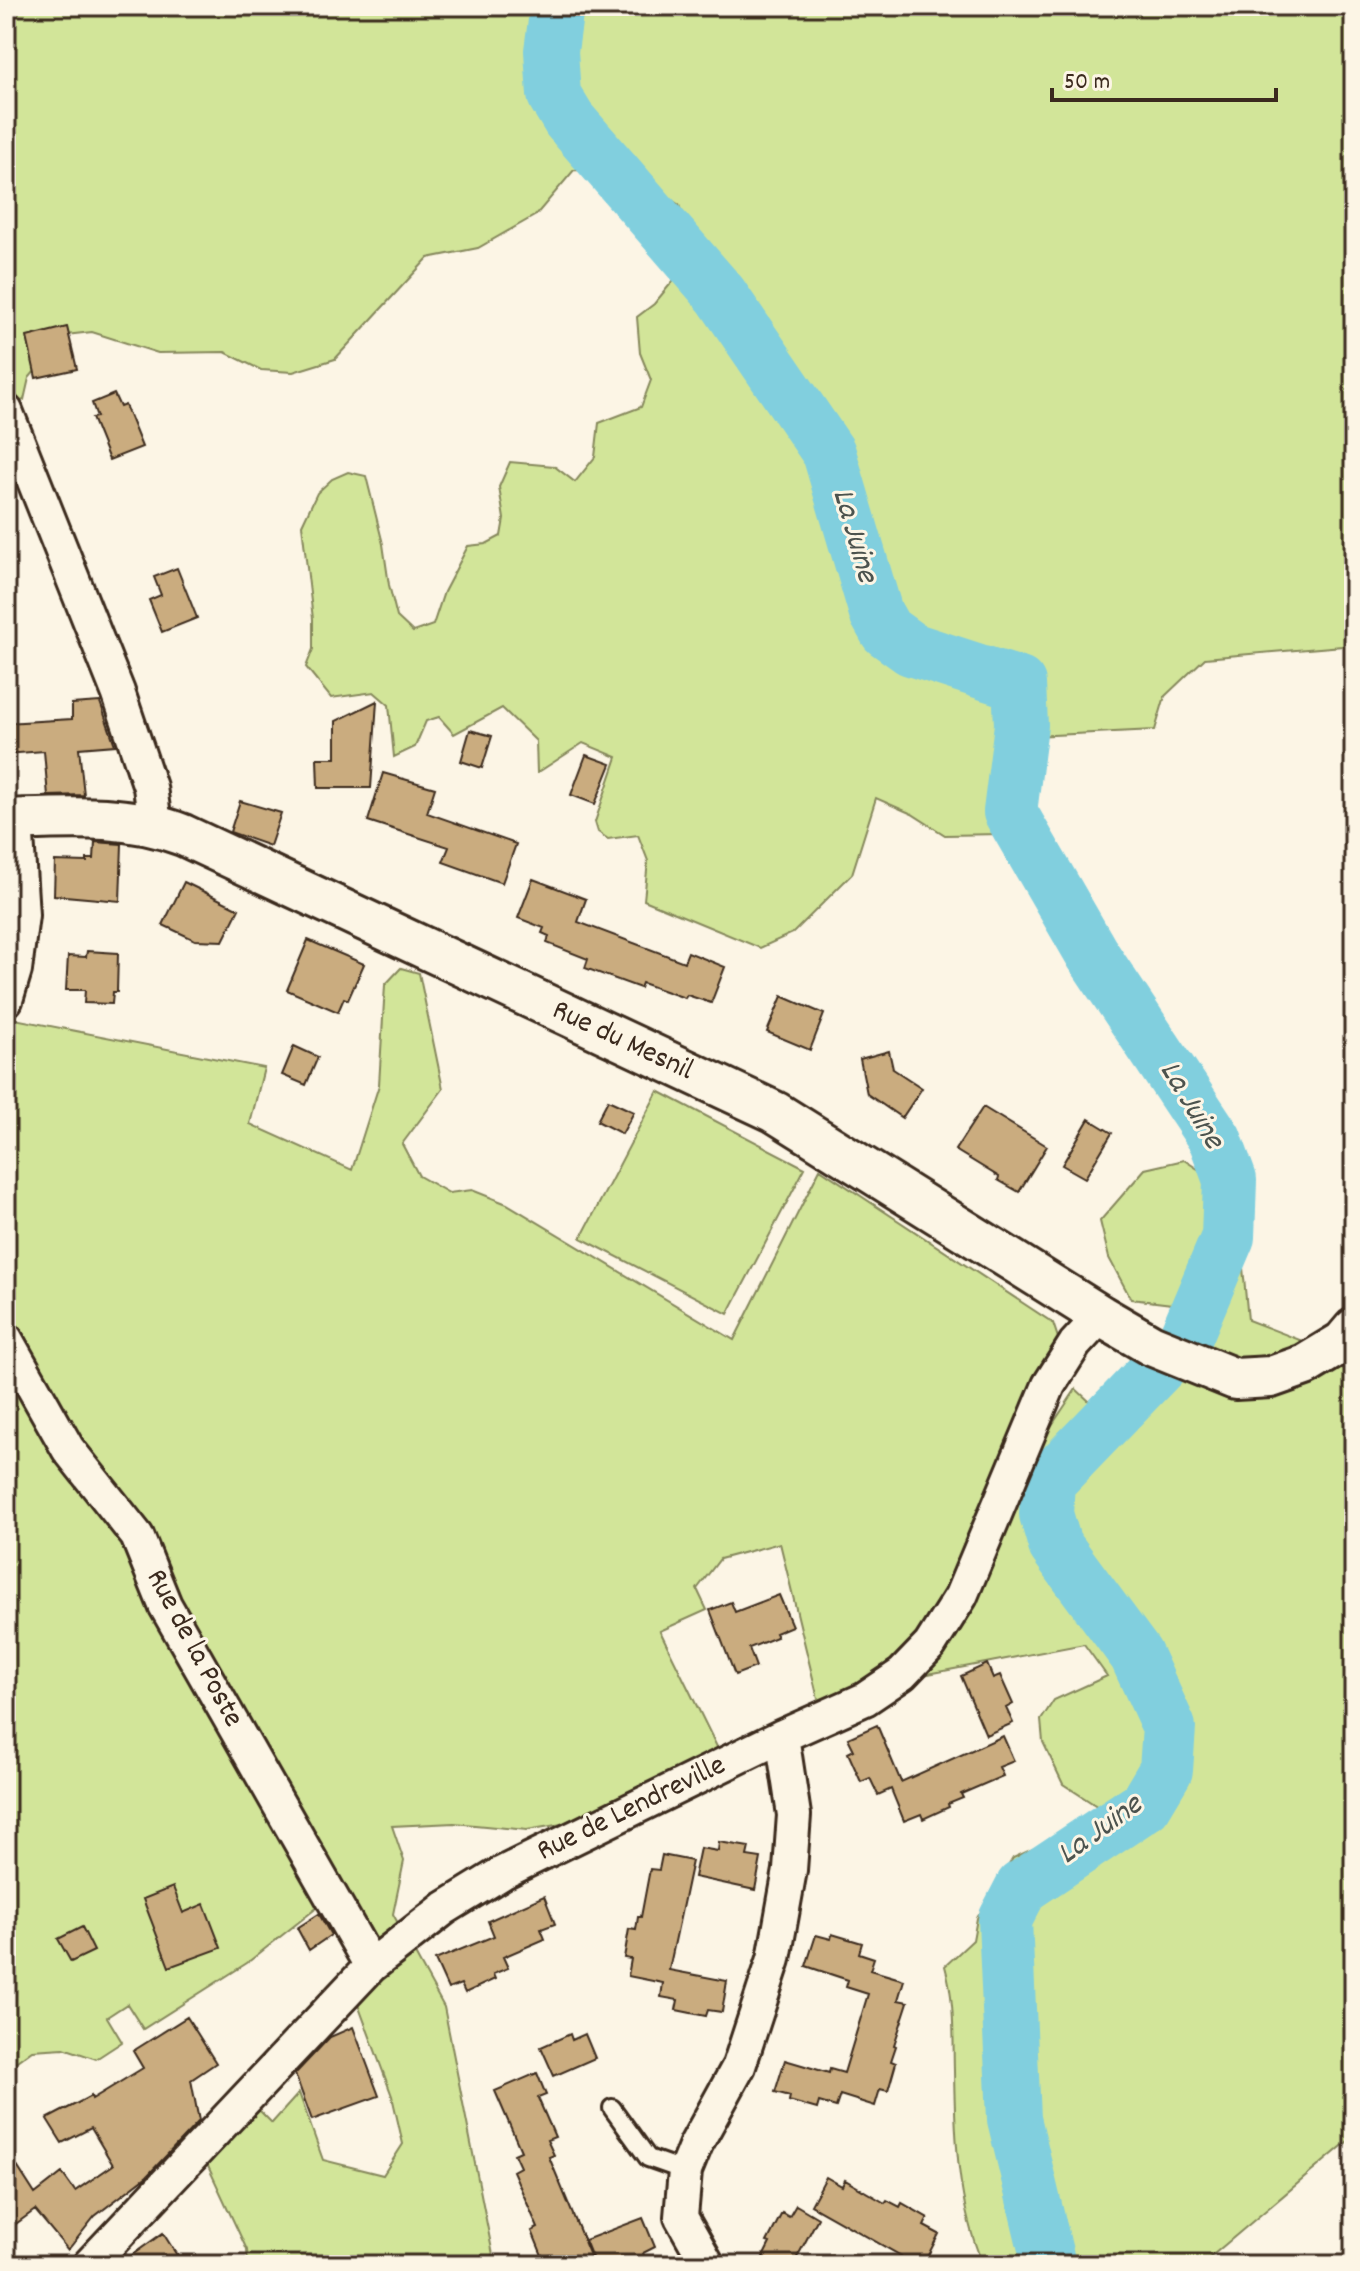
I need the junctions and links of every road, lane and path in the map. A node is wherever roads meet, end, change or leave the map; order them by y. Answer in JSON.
{"nodes":[{"id":1,"x":6,"y":411,"type":"edge"},
{"id":2,"x":11,"y":820,"type":"edge"},
{"id":3,"x":155,"y":824,"type":"junction"},
{"id":4,"x":6,"y":1000,"type":"edge"},
{"id":5,"x":1101,"y":1316,"type":"junction"},
{"id":6,"x":1354,"y":1329,"type":"edge"},
{"id":7,"x":6,"y":1339,"type":"edge"},
{"id":8,"x":782,"y":1736,"type":"junction"},
{"id":9,"x":371,"y":1966,"type":"junction"},
{"id":10,"x":612,"y":2108,"type":"dead end"},
{"id":11,"x":685,"y":2171,"type":"junction"},
{"id":12,"x":89,"y":2265,"type":"edge"},
{"id":13,"x":708,"y":2265,"type":"edge"}],
"edges":[{"from":1,"to":3,"type":"street"},
{"from":2,"to":3,"type":"street","name":"Rue du Mesnil"},
{"from":2,"to":4,"type":"street"},
{"from":3,"to":5,"type":"street","name":"Rue du Mesnil"},
{"from":5,"to":6,"type":"street","name":"Rue du Mesnil"},
{"from":5,"to":8,"type":"street","name":"Rue de Lendreville"},
{"from":7,"to":9,"type":"street","name":"Rue de la Poste"},
{"from":8,"to":9,"type":"street","name":"Rue de Lendreville"},
{"from":8,"to":11,"type":"street"},
{"from":9,"to":12,"type":"street","name":"Rue de Lendreville"},
{"from":10,"to":11,"type":"lane"},
{"from":11,"to":13,"type":"street"}]}
